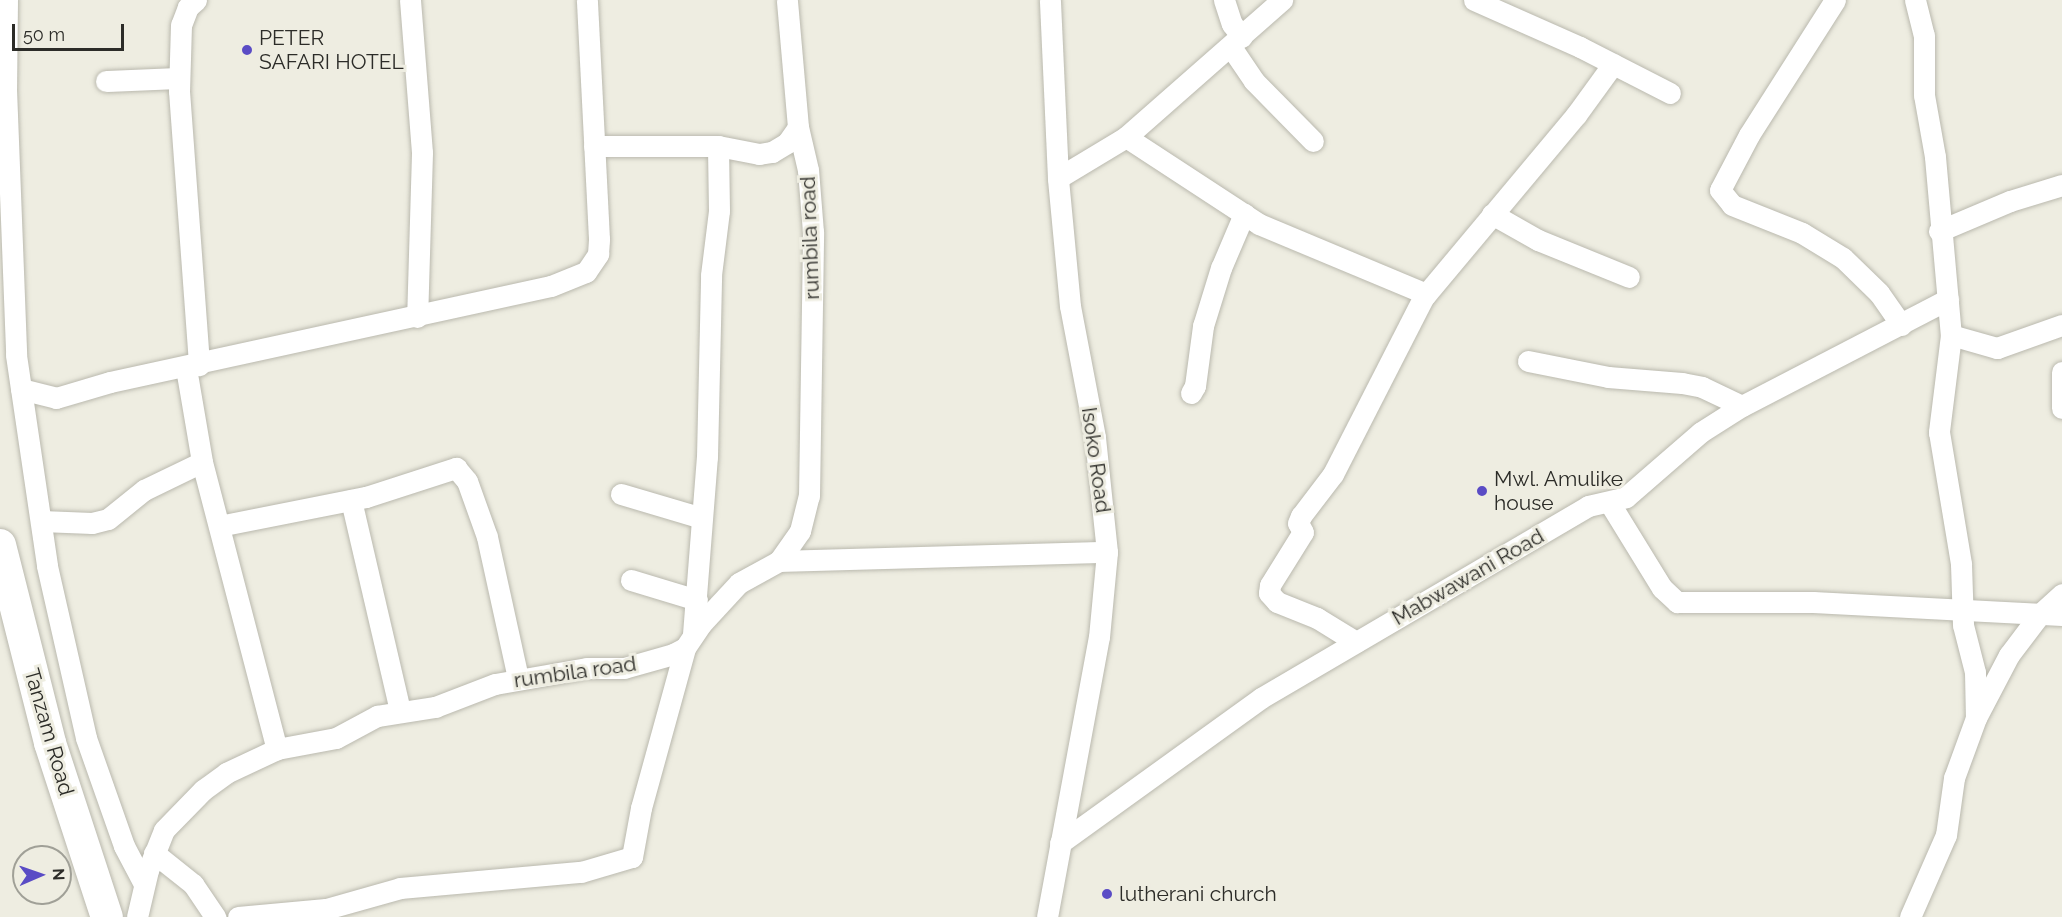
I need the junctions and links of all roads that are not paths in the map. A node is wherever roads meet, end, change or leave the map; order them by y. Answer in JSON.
{"nodes":[{"id":1,"x":7,"y":0,"type":"edge"},
{"id":2,"x":196,"y":0,"type":"edge"},
{"id":3,"x":410,"y":0,"type":"edge"},
{"id":4,"x":587,"y":0,"type":"edge"},
{"id":5,"x":787,"y":0,"type":"edge"},
{"id":6,"x":1050,"y":0,"type":"edge"},
{"id":7,"x":1224,"y":0,"type":"edge"},
{"id":8,"x":1282,"y":0,"type":"edge"},
{"id":9,"x":1474,"y":0,"type":"edge"},
{"id":10,"x":1835,"y":0,"type":"edge"},
{"id":11,"x":1915,"y":0,"type":"edge"},
{"id":12,"x":1236,"y":42,"type":"junction"},
{"id":13,"x":1613,"y":64,"type":"junction"},
{"id":14,"x":179,"y":78,"type":"junction"},
{"id":15,"x":106,"y":81,"type":"dead end"},
{"id":16,"x":1670,"y":93,"type":"dead end"},
{"id":17,"x":798,"y":128,"type":"junction"},
{"id":18,"x":1126,"y":137,"type":"junction"},
{"id":19,"x":1313,"y":141,"type":"dead end"},
{"id":20,"x":718,"y":146,"type":"junction"},
{"id":21,"x":594,"y":147,"type":"junction"},
{"id":22,"x":1058,"y":178,"type":"junction"},
{"id":23,"x":2062,"y":185,"type":"edge"},
{"id":24,"x":1244,"y":214,"type":"junction"},
{"id":25,"x":1492,"y":214,"type":"junction"},
{"id":26,"x":1939,"y":231,"type":"junction"},
{"id":27,"x":1629,"y":277,"type":"dead end"},
{"id":28,"x":1425,"y":294,"type":"junction"},
{"id":29,"x":1948,"y":299,"type":"junction"},
{"id":30,"x":417,"y":317,"type":"junction"},
{"id":31,"x":1901,"y":325,"type":"junction"},
{"id":32,"x":2062,"y":325,"type":"edge"},
{"id":33,"x":1951,"y":335,"type":"junction"},
{"id":34,"x":1528,"y":361,"type":"dead end"},
{"id":35,"x":192,"y":366,"type":"junction"},
{"id":36,"x":2062,"y":372,"type":"edge"},
{"id":37,"x":21,"y":389,"type":"junction"},
{"id":38,"x":1191,"y":393,"type":"dead end"},
{"id":39,"x":56,"y":398,"type":"junction"},
{"id":40,"x":1742,"y":406,"type":"junction"},
{"id":41,"x":2062,"y":408,"type":"edge"},
{"id":42,"x":28,"y":424,"type":"junction"},
{"id":43,"x":202,"y":462,"type":"junction"},
{"id":44,"x":621,"y":495,"type":"dead end"},
{"id":45,"x":351,"y":500,"type":"junction"},
{"id":46,"x":1610,"y":502,"type":"junction"},
{"id":47,"x":702,"y":518,"type":"junction"},
{"id":48,"x":41,"y":521,"type":"junction"},
{"id":49,"x":219,"y":526,"type":"junction"},
{"id":50,"x":0,"y":545,"type":"edge"},
{"id":51,"x":1107,"y":552,"type":"junction"},
{"id":52,"x":779,"y":561,"type":"junction"},
{"id":53,"x":631,"y":580,"type":"dead end"},
{"id":54,"x":2062,"y":594,"type":"edge"},
{"id":55,"x":697,"y":600,"type":"junction"},
{"id":56,"x":1962,"y":609,"type":"junction"},
{"id":57,"x":2040,"y":614,"type":"junction"},
{"id":58,"x":2062,"y":615,"type":"edge"},
{"id":59,"x":689,"y":642,"type":"junction"},
{"id":60,"x":1356,"y":642,"type":"junction"},
{"id":61,"x":518,"y":678,"type":"junction"},
{"id":62,"x":400,"y":711,"type":"junction"},
{"id":63,"x":1976,"y":718,"type":"junction"},
{"id":64,"x":277,"y":749,"type":"junction"},
{"id":65,"x":1060,"y":843,"type":"junction"},
{"id":66,"x":154,"y":853,"type":"junction"},
{"id":67,"x":144,"y":884,"type":"junction"},
{"id":68,"x":1045,"y":914,"type":"edge"},
{"id":69,"x":107,"y":917,"type":"edge"},
{"id":70,"x":137,"y":917,"type":"edge"},
{"id":71,"x":216,"y":917,"type":"edge"},
{"id":72,"x":238,"y":917,"type":"edge"},
{"id":73,"x":1910,"y":917,"type":"edge"}],
"edges":[{"from":1,"to":37,"type":"street"},
{"from":2,"to":14,"type":"street"},
{"from":3,"to":30,"type":"street"},
{"from":4,"to":21,"type":"street"},
{"from":5,"to":17,"type":"street","name":"rumbila road"},
{"from":6,"to":22,"type":"street","name":"Isoko Road"},
{"from":7,"to":12,"type":"street"},
{"from":8,"to":12,"type":"street"},
{"from":9,"to":13,"type":"street"},
{"from":10,"to":31,"type":"street"},
{"from":11,"to":26,"type":"street"},
{"from":12,"to":18,"type":"street"},
{"from":12,"to":19,"type":"street"},
{"from":13,"to":16,"type":"street"},
{"from":13,"to":25,"type":"street"},
{"from":14,"to":15,"type":"street"},
{"from":14,"to":35,"type":"street"},
{"from":17,"to":20,"type":"street"},
{"from":17,"to":52,"type":"street","name":"rumbila road"},
{"from":18,"to":22,"type":"street"},
{"from":18,"to":24,"type":"street"},
{"from":20,"to":21,"type":"street"},
{"from":20,"to":47,"type":"street"},
{"from":21,"to":30,"type":"street"},
{"from":22,"to":51,"type":"street","name":"Isoko Road"},
{"from":23,"to":26,"type":"street"},
{"from":24,"to":28,"type":"street"},
{"from":24,"to":38,"type":"street"},
{"from":25,"to":27,"type":"street"},
{"from":25,"to":28,"type":"street"},
{"from":26,"to":29,"type":"street"},
{"from":28,"to":60,"type":"street"},
{"from":29,"to":31,"type":"street","name":"Mabwawani Road"},
{"from":29,"to":33,"type":"street"},
{"from":30,"to":35,"type":"street"},
{"from":31,"to":40,"type":"street","name":"Mabwawani Road"},
{"from":32,"to":33,"type":"street"},
{"from":33,"to":56,"type":"street"},
{"from":34,"to":40,"type":"street"},
{"from":35,"to":39,"type":"street"},
{"from":35,"to":43,"type":"street"},
{"from":36,"to":41,"type":"street"},
{"from":37,"to":39,"type":"street"},
{"from":37,"to":42,"type":"street"},
{"from":39,"to":42,"type":"street"},
{"from":40,"to":46,"type":"street","name":"Mabwawani Road"},
{"from":42,"to":48,"type":"street"},
{"from":43,"to":48,"type":"street"},
{"from":43,"to":49,"type":"street"},
{"from":44,"to":47,"type":"street"},
{"from":45,"to":49,"type":"street"},
{"from":45,"to":61,"type":"street"},
{"from":45,"to":62,"type":"street"},
{"from":46,"to":56,"type":"street"},
{"from":46,"to":60,"type":"street","name":"Mabwawani Road"},
{"from":47,"to":55,"type":"street"},
{"from":48,"to":67,"type":"street"},
{"from":49,"to":64,"type":"street"},
{"from":50,"to":69,"type":"highway","name":"Tanzam Road"},
{"from":51,"to":52,"type":"street"},
{"from":51,"to":65,"type":"street","name":"Isoko Road"},
{"from":52,"to":59,"type":"street","name":"rumbila road"},
{"from":53,"to":55,"type":"street"},
{"from":54,"to":57,"type":"street"},
{"from":55,"to":59,"type":"street"},
{"from":56,"to":57,"type":"street"},
{"from":56,"to":63,"type":"street"},
{"from":57,"to":58,"type":"street"},
{"from":57,"to":63,"type":"street"},
{"from":59,"to":61,"type":"street","name":"rumbila road"},
{"from":59,"to":72,"type":"street"},
{"from":60,"to":65,"type":"street","name":"Mabwawani Road"},
{"from":61,"to":62,"type":"street","name":"rumbila road"},
{"from":62,"to":64,"type":"street","name":"rumbila road"},
{"from":63,"to":73,"type":"street"},
{"from":64,"to":66,"type":"street","name":"rumbila road"},
{"from":65,"to":68,"type":"street","name":"Isoko Road"},
{"from":66,"to":67,"type":"street","name":"rumbila road"},
{"from":66,"to":71,"type":"street"},
{"from":67,"to":70,"type":"street","name":"rumbila road"}]}
